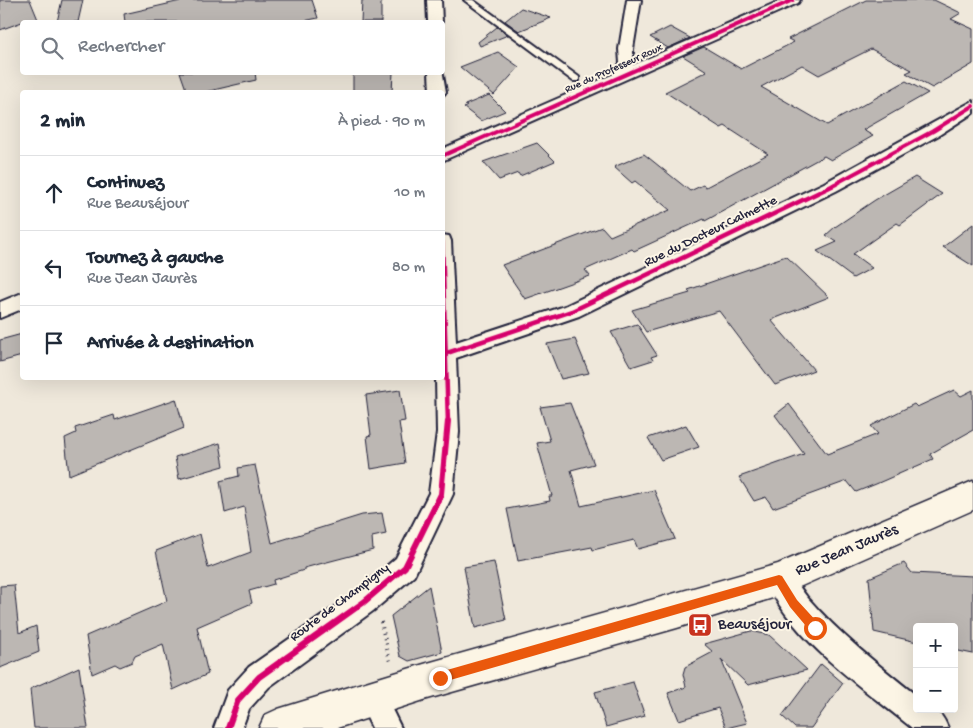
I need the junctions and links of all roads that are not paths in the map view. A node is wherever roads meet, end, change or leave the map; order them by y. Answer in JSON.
{"nodes":[{"id":1,"x":434,"y":0,"type":"edge"},
{"id":2,"x":468,"y":0,"type":"edge"},
{"id":3,"x":634,"y":0,"type":"edge"},
{"id":4,"x":793,"y":0,"type":"edge"},
{"id":5,"x":435,"y":20,"type":"edge"},
{"id":6,"x":622,"y":63,"type":"junction"},
{"id":7,"x":437,"y":75,"type":"edge"},
{"id":8,"x":576,"y":79,"type":"dead end"},
{"id":9,"x":438,"y":90,"type":"edge"},
{"id":10,"x":973,"y":106,"type":"edge"},
{"id":11,"x":445,"y":155,"type":"edge"},
{"id":12,"x":20,"y":302,"type":"edge"},
{"id":13,"x":445,"y":308,"type":"edge"},
{"id":14,"x":0,"y":310,"type":"edge"},
{"id":15,"x":447,"y":353,"type":"junction"},
{"id":16,"x":973,"y":494,"type":"edge"},
{"id":17,"x":779,"y":580,"type":"junction"},
{"id":18,"x":379,"y":713,"type":"edge"},
{"id":19,"x":228,"y":728,"type":"edge"},
{"id":20,"x":278,"y":728,"type":"edge"},
{"id":21,"x":934,"y":728,"type":"edge"}],
"edges":[{"from":1,"to":5,"type":"street"},
{"from":2,"to":8,"type":"lane"},
{"from":3,"to":6,"type":"street"},
{"from":4,"to":6,"type":"street","name":"Rue du Professeur Roux"},
{"from":6,"to":11,"type":"street","name":"Rue du Professeur Roux"},
{"from":7,"to":9,"type":"street"},
{"from":10,"to":15,"type":"street","name":"Rue du Docteur Calmette"},
{"from":12,"to":14,"type":"street"},
{"from":13,"to":15,"type":"street","name":"Route de Champigny"},
{"from":15,"to":19,"type":"street","name":"Route de Champigny"},
{"from":16,"to":17,"type":"main road","name":"Rue Jean Jaurès"},
{"from":17,"to":18,"type":"main road","name":"Rue Jean Jaurès"},
{"from":17,"to":21,"type":"street"},
{"from":18,"to":20,"type":"main road","name":"Rue Jean Jaurès"}]}
